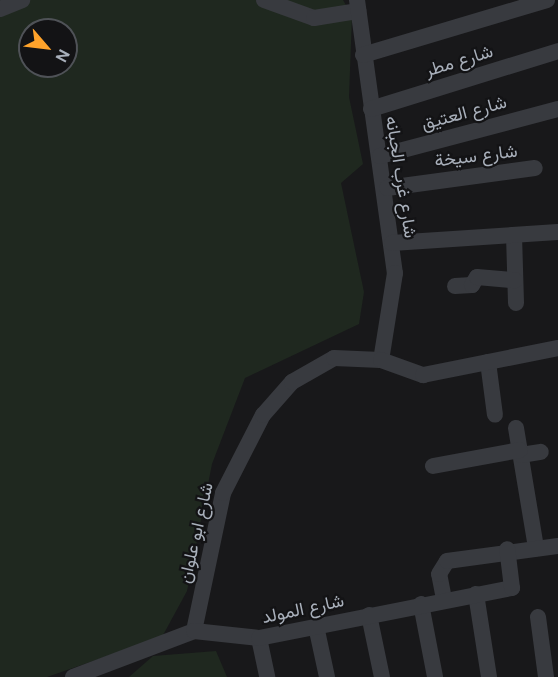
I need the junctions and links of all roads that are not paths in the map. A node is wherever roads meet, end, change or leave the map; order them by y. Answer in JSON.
{"nodes":[{"id":1,"x":22,"y":0,"type":"edge"},
{"id":2,"x":264,"y":0,"type":"edge"},
{"id":3,"x":547,"y":0,"type":"edge"},
{"id":4,"x":357,"y":5,"type":"edge"},
{"id":5,"x":0,"y":9,"type":"edge"},
{"id":6,"x":558,"y":51,"type":"edge"},
{"id":7,"x":363,"y":55,"type":"junction"},
{"id":8,"x":371,"y":109,"type":"junction"},
{"id":9,"x":558,"y":110,"type":"edge"},
{"id":10,"x":380,"y":156,"type":"junction"},
{"id":11,"x":536,"y":168,"type":"dead end"},
{"id":12,"x":387,"y":188,"type":"junction"},
{"id":13,"x":558,"y":232,"type":"edge"},
{"id":14,"x":514,"y":235,"type":"junction"},
{"id":15,"x":393,"y":243,"type":"junction"},
{"id":16,"x":515,"y":280,"type":"junction"},
{"id":17,"x":455,"y":286,"type":"dead end"},
{"id":18,"x":516,"y":303,"type":"dead end"},
{"id":19,"x":558,"y":348,"type":"edge"},
{"id":20,"x":381,"y":360,"type":"junction"},
{"id":21,"x":488,"y":362,"type":"junction"},
{"id":22,"x":495,"y":415,"type":"dead end"},
{"id":23,"x":516,"y":429,"type":"dead end"},
{"id":24,"x":541,"y":452,"type":"dead end"},
{"id":25,"x":520,"y":453,"type":"junction"},
{"id":26,"x":433,"y":466,"type":"dead end"},
{"id":27,"x":558,"y":546,"type":"edge"},
{"id":28,"x":536,"y":548,"type":"junction"},
{"id":29,"x":507,"y":549,"type":"junction"},
{"id":30,"x":476,"y":594,"type":"junction"},
{"id":31,"x":444,"y":599,"type":"junction"},
{"id":32,"x":421,"y":604,"type":"junction"},
{"id":33,"x":369,"y":615,"type":"junction"},
{"id":34,"x":538,"y":617,"type":"dead end"},
{"id":35,"x":316,"y":626,"type":"junction"},
{"id":36,"x":194,"y":631,"type":"junction"},
{"id":37,"x":259,"y":638,"type":"junction"},
{"id":38,"x":73,"y":677,"type":"edge"},
{"id":39,"x":267,"y":677,"type":"edge"},
{"id":40,"x":327,"y":677,"type":"edge"},
{"id":41,"x":382,"y":677,"type":"edge"},
{"id":42,"x":435,"y":677,"type":"edge"},
{"id":43,"x":489,"y":677,"type":"edge"},
{"id":44,"x":546,"y":677,"type":"edge"}],
"edges":[{"from":1,"to":5,"type":"street"},
{"from":2,"to":4,"type":"street"},
{"from":3,"to":7,"type":"street"},
{"from":4,"to":7,"type":"street","name":"شارع غرب الجبانه"},
{"from":6,"to":8,"type":"street","name":"شارع مطر"},
{"from":7,"to":8,"type":"street","name":"شارع غرب الجبانه"},
{"from":8,"to":10,"type":"street","name":"شارع غرب الجبانه"},
{"from":9,"to":10,"type":"street","name":"شارع العتيق"},
{"from":10,"to":12,"type":"street","name":"شارع غرب الجبانه"},
{"from":11,"to":12,"type":"street","name":"شارع سيخة"},
{"from":12,"to":15,"type":"street","name":"شارع غرب الجبانه"},
{"from":13,"to":14,"type":"street"},
{"from":14,"to":15,"type":"street"},
{"from":14,"to":16,"type":"street"},
{"from":15,"to":20,"type":"street","name":"شارع غرب الجبانه"},
{"from":16,"to":17,"type":"street"},
{"from":16,"to":18,"type":"street"},
{"from":19,"to":21,"type":"street","name":"شارع ابو علوان"},
{"from":20,"to":21,"type":"street","name":"شارع ابو علوان"},
{"from":20,"to":36,"type":"street","name":"شارع ابو علوان"},
{"from":21,"to":22,"type":"street"},
{"from":23,"to":25,"type":"street"},
{"from":24,"to":25,"type":"street"},
{"from":25,"to":26,"type":"street"},
{"from":25,"to":28,"type":"street"},
{"from":27,"to":28,"type":"street"},
{"from":28,"to":29,"type":"street"},
{"from":29,"to":30,"type":"street","name":"شارع المولد"},
{"from":29,"to":31,"type":"street"},
{"from":30,"to":31,"type":"street","name":"شارع المولد"},
{"from":30,"to":43,"type":"street"},
{"from":31,"to":32,"type":"street","name":"شارع المولد"},
{"from":32,"to":33,"type":"street","name":"شارع المولد"},
{"from":32,"to":42,"type":"street"},
{"from":33,"to":35,"type":"street","name":"شارع المولد"},
{"from":33,"to":41,"type":"street"},
{"from":34,"to":44,"type":"street"},
{"from":35,"to":37,"type":"street","name":"شارع المولد"},
{"from":35,"to":40,"type":"street"},
{"from":36,"to":37,"type":"street","name":"شارع المولد"},
{"from":36,"to":38,"type":"street","name":"شارع المولد"},
{"from":37,"to":39,"type":"street"}]}
